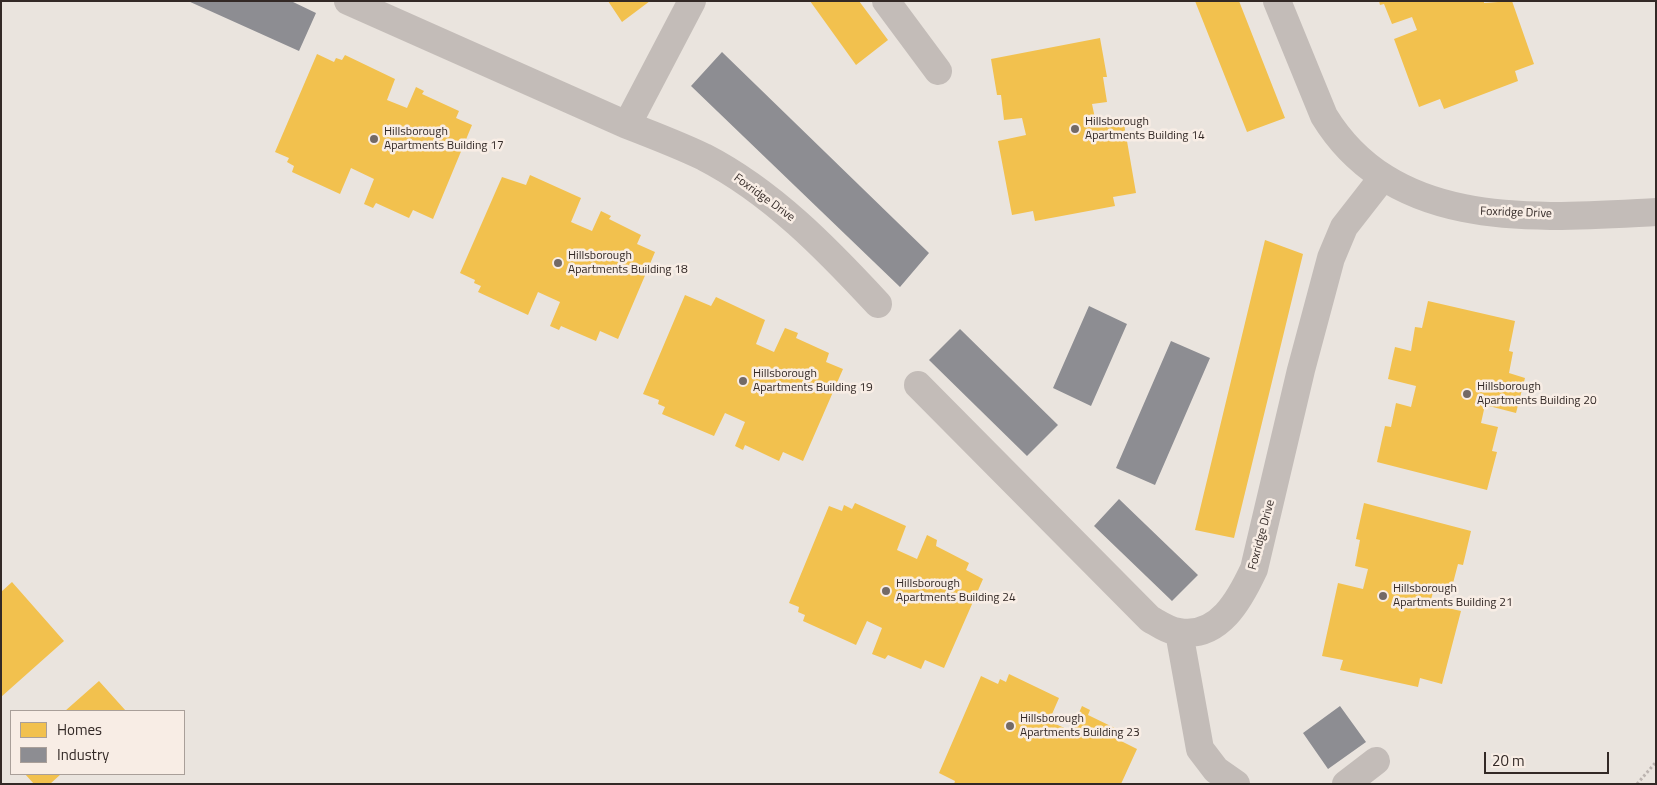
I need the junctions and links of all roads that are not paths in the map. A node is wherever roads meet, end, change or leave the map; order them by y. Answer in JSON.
{"nodes":[{"id":1,"x":348,"y":1,"type":"edge"},
{"id":2,"x":692,"y":1,"type":"edge"},
{"id":3,"x":886,"y":1,"type":"edge"},
{"id":4,"x":1277,"y":1,"type":"edge"},
{"id":5,"x":938,"y":71,"type":"dead end"},
{"id":6,"x":627,"y":125,"type":"junction"},
{"id":7,"x":1383,"y":177,"type":"junction"},
{"id":8,"x":1656,"y":212,"type":"edge"},
{"id":9,"x":878,"y":304,"type":"dead end"},
{"id":10,"x":918,"y":385,"type":"dead end"},
{"id":11,"x":1179,"y":632,"type":"junction"},
{"id":12,"x":1376,"y":762,"type":"dead end"},
{"id":13,"x":1236,"y":784,"type":"edge"},
{"id":14,"x":1346,"y":784,"type":"edge"}],
"edges":[{"from":1,"to":6,"type":"street","name":"Foxridge Drive"},
{"from":2,"to":6,"type":"street"},
{"from":3,"to":5,"type":"street"},
{"from":4,"to":7,"type":"street","name":"Foxridge Drive"},
{"from":6,"to":9,"type":"street","name":"Foxridge Drive"},
{"from":7,"to":8,"type":"street","name":"Foxridge Drive"},
{"from":7,"to":11,"type":"street","name":"Foxridge Drive"},
{"from":10,"to":11,"type":"street"},
{"from":11,"to":13,"type":"street"},
{"from":12,"to":14,"type":"street"}]}
